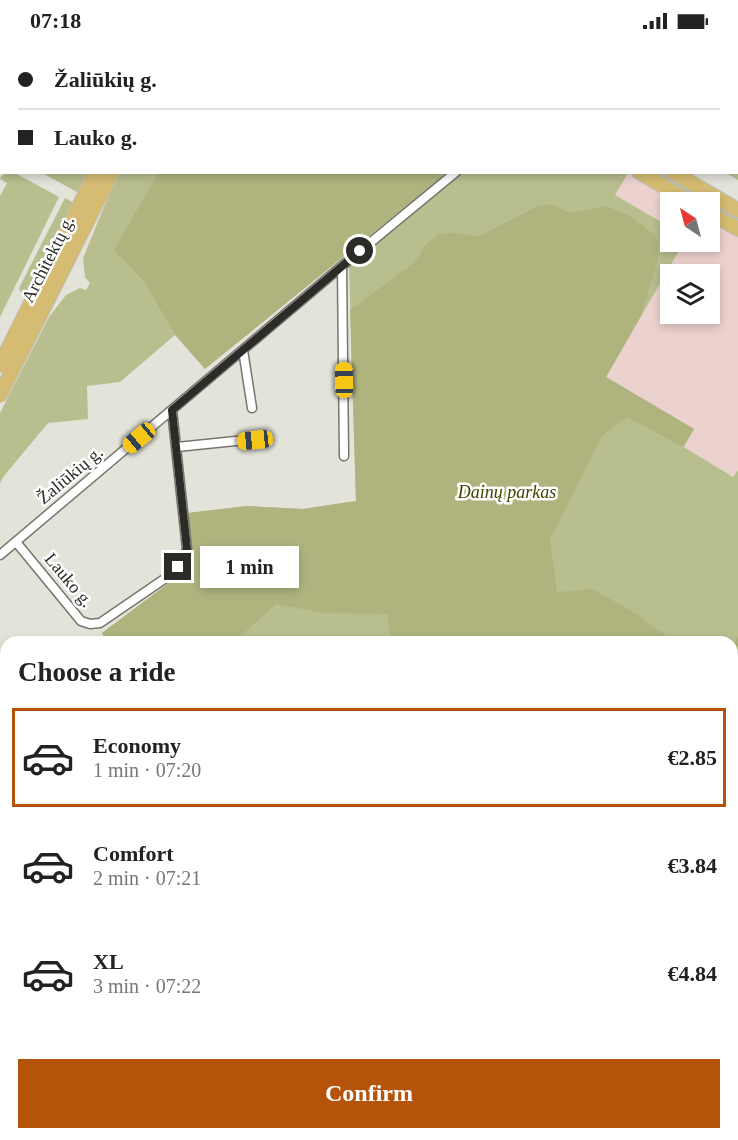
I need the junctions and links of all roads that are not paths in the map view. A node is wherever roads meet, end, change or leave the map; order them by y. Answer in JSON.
{"nodes":[{"id":1,"x":95,"y":174,"type":"edge"},
{"id":2,"x":111,"y":174,"type":"edge"},
{"id":3,"x":454,"y":174,"type":"edge"},
{"id":4,"x":642,"y":174,"type":"edge"},
{"id":5,"x":676,"y":174,"type":"edge"},
{"id":6,"x":673,"y":192,"type":"edge"},
{"id":7,"x":738,"y":210,"type":"edge"},
{"id":8,"x":720,"y":219,"type":"edge"},
{"id":9,"x":738,"y":229,"type":"edge"},
{"id":10,"x":342,"y":266,"type":"junction"},
{"id":11,"x":243,"y":350,"type":"junction"},
{"id":12,"x":0,"y":365,"type":"edge"},
{"id":13,"x":0,"y":395,"type":"edge"},
{"id":14,"x":252,"y":408,"type":"dead end"},
{"id":15,"x":172,"y":410,"type":"junction"},
{"id":16,"x":255,"y":440,"type":"dead end"},
{"id":17,"x":177,"y":447,"type":"junction"},
{"id":18,"x":344,"y":456,"type":"dead end"},
{"id":19,"x":16,"y":542,"type":"junction"},
{"id":20,"x":0,"y":555,"type":"edge"}],
"edges":[{"from":1,"to":12,"type":"main road","name":"Architektų g."},
{"from":2,"to":13,"type":"main road","name":"Architektų g."},
{"from":3,"to":10,"type":"street","name":"Žaliūkių g."},
{"from":4,"to":6,"type":"main road"},
{"from":5,"to":7,"type":"main road"},
{"from":8,"to":9,"type":"main road"},
{"from":10,"to":11,"type":"street","name":"Žaliūkių g."},
{"from":10,"to":18,"type":"street"},
{"from":11,"to":14,"type":"street"},
{"from":11,"to":15,"type":"street","name":"Žaliūkių g."},
{"from":15,"to":17,"type":"street","name":"Lauko g."},
{"from":15,"to":19,"type":"street","name":"Žaliūkių g."},
{"from":16,"to":17,"type":"street"},
{"from":17,"to":19,"type":"street","name":"Lauko g."},
{"from":19,"to":20,"type":"street","name":"Žaliūkių g."}]}
